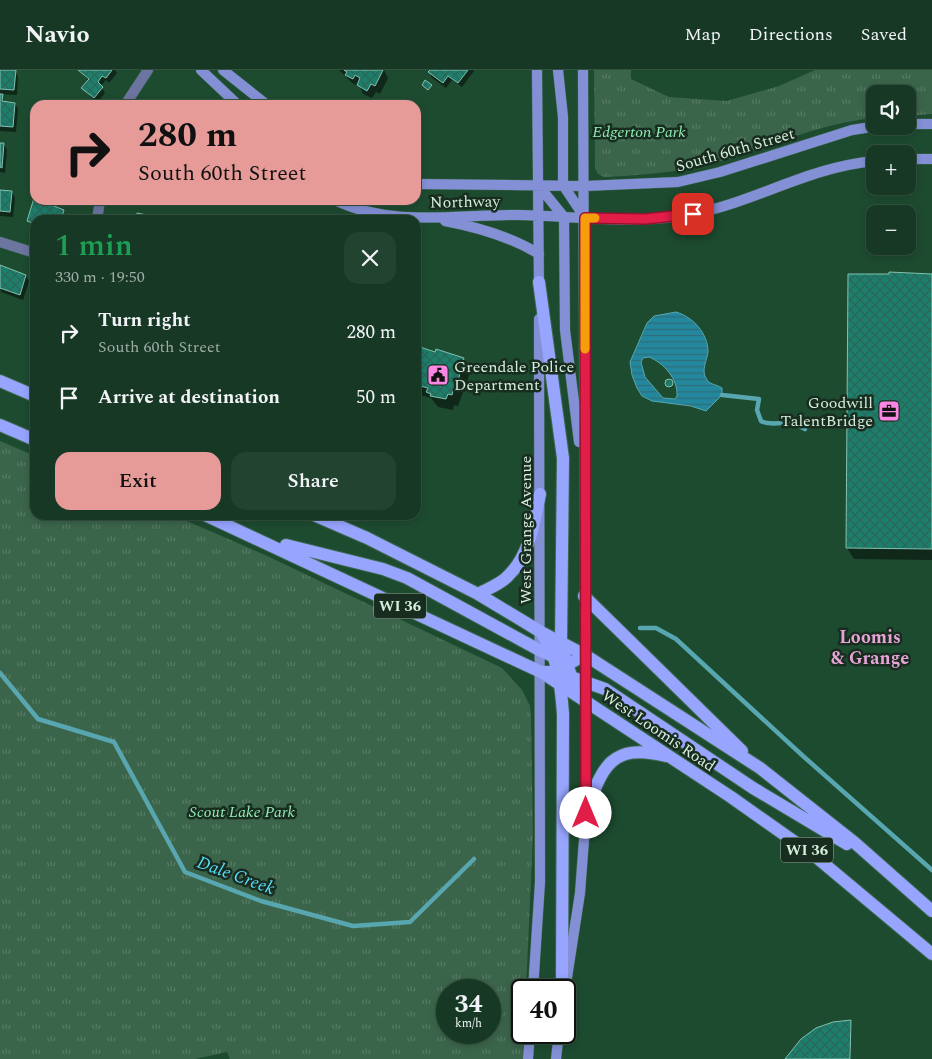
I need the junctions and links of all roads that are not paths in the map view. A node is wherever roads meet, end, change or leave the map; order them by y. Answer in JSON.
{"nodes":[{"id":1,"x":148,"y":70,"type":"edge"},
{"id":2,"x":201,"y":70,"type":"edge"},
{"id":3,"x":223,"y":70,"type":"edge"},
{"id":4,"x":537,"y":70,"type":"edge"},
{"id":5,"x":558,"y":70,"type":"edge"},
{"id":6,"x":583,"y":70,"type":"edge"},
{"id":7,"x":128,"y":100,"type":"edge"},
{"id":8,"x":233,"y":100,"type":"edge"},
{"id":9,"x":261,"y":100,"type":"edge"},
{"id":10,"x":916,"y":124,"type":"edge"},
{"id":11,"x":932,"y":124,"type":"edge"},
{"id":12,"x":866,"y":128,"type":"edge"},
{"id":13,"x":916,"y":159,"type":"edge"},
{"id":14,"x":932,"y":159,"type":"edge"},
{"id":15,"x":866,"y":162,"type":"edge"},
{"id":16,"x":421,"y":184,"type":"edge"},
{"id":17,"x":538,"y":185,"type":"junction"},
{"id":18,"x":563,"y":185,"type":"junction"},
{"id":19,"x":585,"y":186,"type":"junction"},
{"id":20,"x":347,"y":205,"type":"edge"},
{"id":21,"x":393,"y":215,"type":"edge"},
{"id":22,"x":539,"y":216,"type":"junction"},
{"id":23,"x":421,"y":217,"type":"edge"},
{"id":24,"x":430,"y":217,"type":"junction"},
{"id":25,"x":564,"y":217,"type":"junction"},
{"id":26,"x":585,"y":218,"type":"junction"},
{"id":27,"x":0,"y":242,"type":"edge"},
{"id":28,"x":30,"y":251,"type":"edge"},
{"id":29,"x":539,"y":254,"type":"junction"},
{"id":30,"x":539,"y":282,"type":"junction"},
{"id":31,"x":0,"y":381,"type":"edge"},
{"id":32,"x":30,"y":394,"type":"edge"},
{"id":33,"x":0,"y":425,"type":"edge"},
{"id":34,"x":30,"y":438,"type":"edge"},
{"id":35,"x":584,"y":477,"type":"junction"},
{"id":36,"x":540,"y":494,"type":"junction"},
{"id":37,"x":216,"y":520,"type":"edge"},
{"id":38,"x":326,"y":520,"type":"edge"},
{"id":39,"x":259,"y":539,"type":"junction"},
{"id":40,"x":478,"y":594,"type":"junction"},
{"id":41,"x":584,"y":596,"type":"junction"},
{"id":42,"x":541,"y":632,"type":"junction"},
{"id":43,"x":561,"y":644,"type":"junction"},
{"id":44,"x":541,"y":651,"type":"junction"},
{"id":45,"x":585,"y":655,"type":"junction"},
{"id":46,"x":554,"y":656,"type":"junction"},
{"id":47,"x":566,"y":662,"type":"junction"},
{"id":48,"x":541,"y":672,"type":"junction"},
{"id":49,"x":571,"y":676,"type":"junction"},
{"id":50,"x":558,"y":678,"type":"junction"},
{"id":51,"x":584,"y":680,"type":"junction"},
{"id":52,"x":585,"y":700,"type":"junction"},
{"id":53,"x":673,"y":758,"type":"junction"},
{"id":54,"x":760,"y":768,"type":"junction"},
{"id":55,"x":586,"y":813,"type":"junction"},
{"id":56,"x":873,"y":859,"type":"junction"},
{"id":57,"x":932,"y":911,"type":"edge"},
{"id":58,"x":931,"y":950,"type":"edge"},
{"id":59,"x":533,"y":979,"type":"edge"},
{"id":60,"x":564,"y":979,"type":"edge"},
{"id":61,"x":566,"y":979,"type":"edge"},
{"id":62,"x":529,"y":1044,"type":"edge"},
{"id":63,"x":558,"y":1044,"type":"edge"},
{"id":64,"x":528,"y":1059,"type":"edge"},
{"id":65,"x":556,"y":1059,"type":"edge"}],
"edges":[{"from":1,"to":7,"type":"street"},
{"from":2,"to":8,"type":"street"},
{"from":3,"to":9,"type":"street"},
{"from":4,"to":17,"type":"street","name":"West Grange Avenue"},
{"from":5,"to":18,"type":"street"},
{"from":6,"to":19,"type":"street"},
{"from":10,"to":11,"type":"street"},
{"from":12,"to":19,"type":"street","name":"South 60th Street"},
{"from":13,"to":14,"type":"street"},
{"from":15,"to":26,"type":"street"},
{"from":16,"to":17,"type":"street","name":"Northway"},
{"from":17,"to":18,"type":"street","name":"South 60th Street"},
{"from":17,"to":22,"type":"street","name":"West Grange Avenue"},
{"from":17,"to":25,"type":"street"},
{"from":18,"to":19,"type":"street","name":"South 60th Street"},
{"from":18,"to":26,"type":"street"},
{"from":19,"to":26,"type":"street"},
{"from":20,"to":21,"type":"street","name":"Northway"},
{"from":22,"to":24,"type":"street","name":"Northway"},
{"from":22,"to":25,"type":"street"},
{"from":22,"to":29,"type":"street","name":"West Grange Avenue"},
{"from":23,"to":24,"type":"street","name":"Northway"},
{"from":24,"to":29,"type":"street"},
{"from":25,"to":26,"type":"street"},
{"from":25,"to":35,"type":"street"},
{"from":26,"to":35,"type":"street"},
{"from":27,"to":28,"type":"street"},
{"from":29,"to":30,"type":"street","name":"West Grange Avenue"},
{"from":30,"to":36,"type":"street","name":"West Grange Avenue"},
{"from":30,"to":43,"type":"main road"},
{"from":31,"to":32,"type":"main road"},
{"from":33,"to":34,"type":"main road"},
{"from":35,"to":41,"type":"street"},
{"from":36,"to":40,"type":"main road"},
{"from":36,"to":42,"type":"street","name":"West Grange Avenue"},
{"from":37,"to":39,"type":"main road","name":"West Loomis Road","number":"WI 36"},
{"from":38,"to":40,"type":"main road","name":"West Loomis Road","number":"WI 36"},
{"from":39,"to":44,"type":"main road"},
{"from":39,"to":48,"type":"main road","name":"West Loomis Road","number":"WI 36"},
{"from":40,"to":42,"type":"main road","name":"West Loomis Road","number":"WI 36"},
{"from":41,"to":45,"type":"street"},
{"from":41,"to":54,"type":"main road"},
{"from":42,"to":43,"type":"main road","name":"West Loomis Road","number":"WI 36"},
{"from":42,"to":44,"type":"street","name":"West Grange Avenue"},
{"from":42,"to":46,"type":"main road"},
{"from":43,"to":45,"type":"main road","name":"West Loomis Road","number":"WI 36"},
{"from":43,"to":47,"type":"main road"},
{"from":44,"to":46,"type":"main road"},
{"from":44,"to":48,"type":"street","name":"West Grange Avenue"},
{"from":45,"to":47,"type":"main road"},
{"from":45,"to":51,"type":"street"},
{"from":45,"to":54,"type":"main road","name":"West Loomis Road","number":"WI 36"},
{"from":46,"to":47,"type":"main road"},
{"from":46,"to":50,"type":"main road"},
{"from":47,"to":49,"type":"main road"},
{"from":48,"to":50,"type":"main road","name":"West Loomis Road","number":"WI 36"},
{"from":48,"to":59,"type":"street","name":"West Grange Avenue"},
{"from":49,"to":50,"type":"main road"},
{"from":49,"to":51,"type":"main road"},
{"from":49,"to":52,"type":"main road"},
{"from":50,"to":52,"type":"main road","name":"West Loomis Road","number":"WI 36"},
{"from":50,"to":60,"type":"main road"},
{"from":51,"to":52,"type":"street"},
{"from":51,"to":56,"type":"main road"},
{"from":52,"to":53,"type":"main road","name":"West Loomis Road","number":"WI 36"},
{"from":52,"to":55,"type":"street"},
{"from":53,"to":55,"type":"main road"},
{"from":53,"to":58,"type":"main road","name":"West Loomis Road","number":"WI 36"},
{"from":54,"to":56,"type":"main road","name":"West Loomis Road","number":"WI 36"},
{"from":55,"to":61,"type":"street"},
{"from":56,"to":57,"type":"main road","name":"West Loomis Road","number":"WI 36"},
{"from":62,"to":64,"type":"street"},
{"from":63,"to":65,"type":"street"}]}
